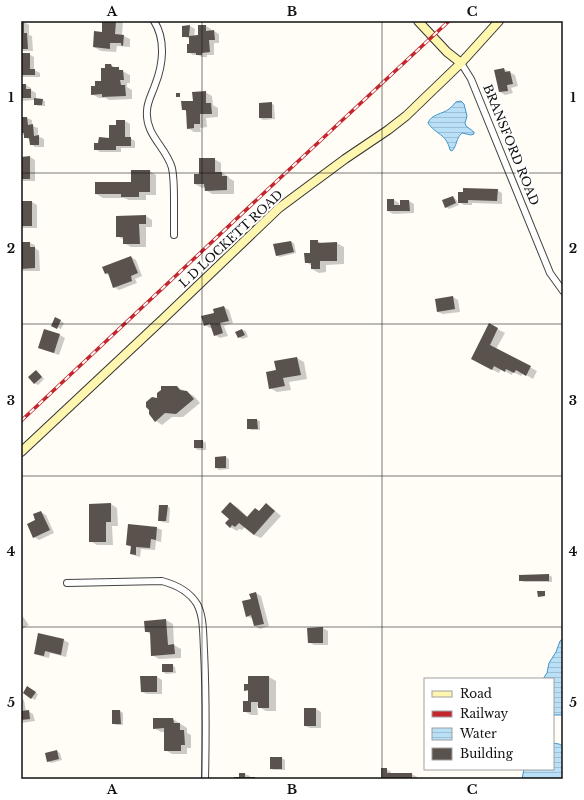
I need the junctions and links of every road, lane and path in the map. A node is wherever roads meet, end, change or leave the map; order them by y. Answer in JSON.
{"nodes":[{"id":1,"x":154,"y":21,"type":"edge"},
{"id":2,"x":418,"y":21,"type":"edge"},
{"id":3,"x":499,"y":21,"type":"edge"},
{"id":4,"x":461,"y":64,"type":"junction"},
{"id":5,"x":174,"y":235,"type":"dead end"},
{"id":6,"x":563,"y":291,"type":"edge"},
{"id":7,"x":21,"y":452,"type":"edge"},
{"id":8,"x":67,"y":582,"type":"dead end"},
{"id":9,"x":205,"y":779,"type":"edge"}],
"edges":[{"from":1,"to":5,"type":"street"},
{"from":2,"to":4,"type":"main road","name":"BRANSFORD ROAD"},
{"from":3,"to":4,"type":"main road","name":"L D LOCKETT ROAD"},
{"from":4,"to":6,"type":"street","name":"BRANSFORD ROAD"},
{"from":4,"to":7,"type":"main road","name":"L D LOCKETT ROAD"},
{"from":8,"to":9,"type":"street"}]}
